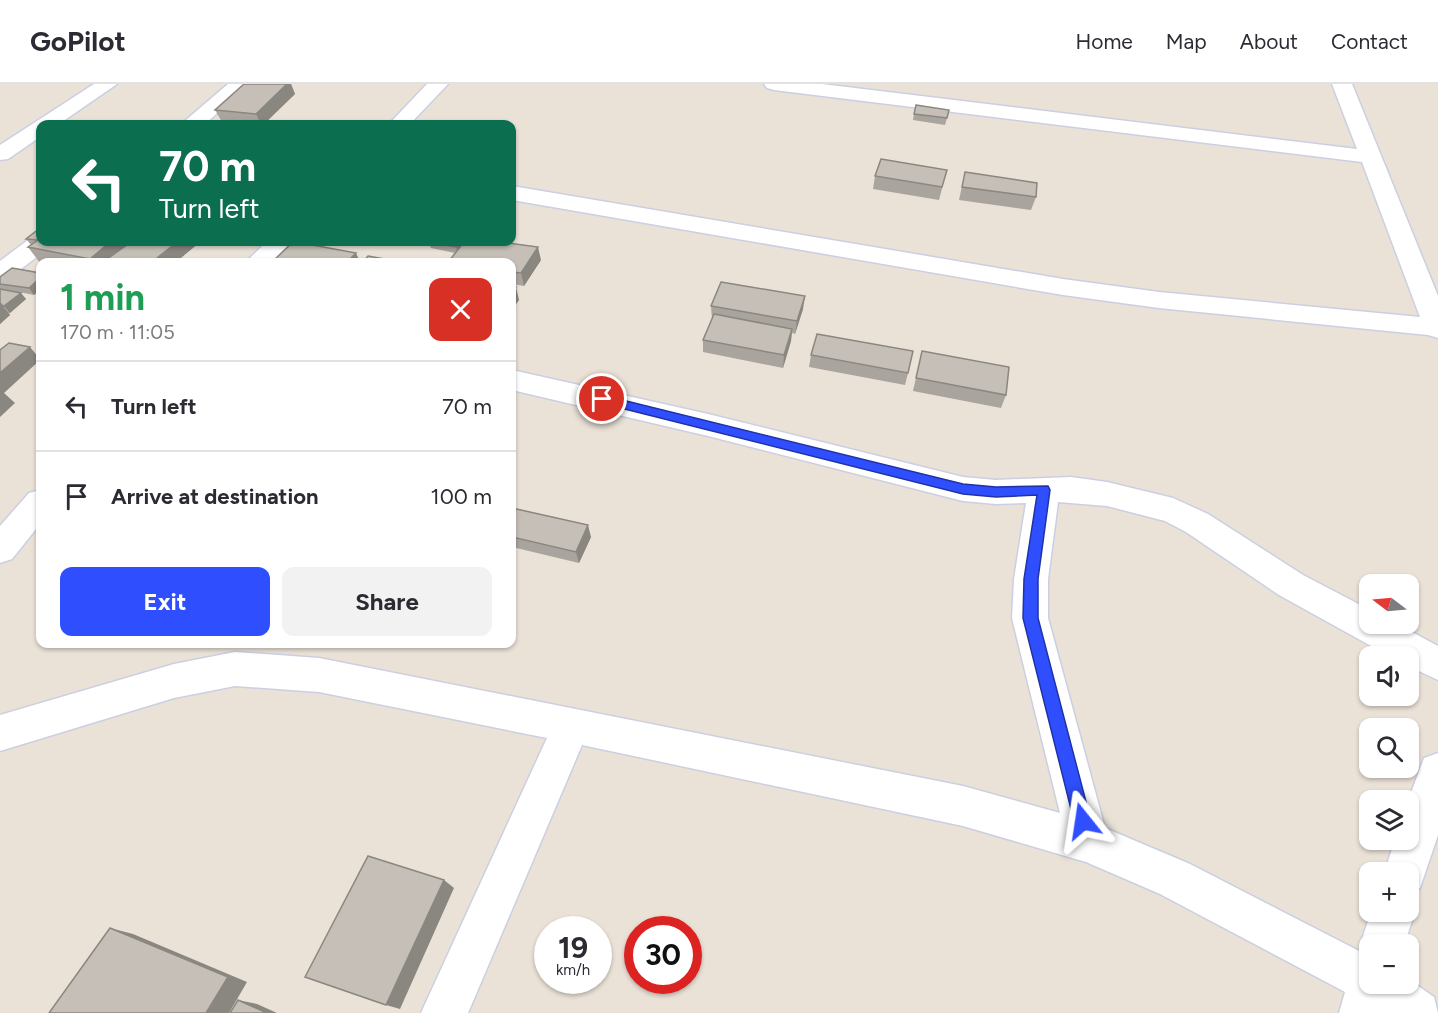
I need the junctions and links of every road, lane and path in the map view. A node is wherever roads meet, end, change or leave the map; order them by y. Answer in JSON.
{"nodes":[{"id":1,"x":107,"y":84,"type":"edge"},
{"id":2,"x":240,"y":84,"type":"edge"},
{"id":3,"x":438,"y":84,"type":"edge"},
{"id":4,"x":774,"y":84,"type":"edge"},
{"id":5,"x":1342,"y":84,"type":"edge"},
{"id":6,"x":52,"y":120,"type":"edge"},
{"id":7,"x":198,"y":120,"type":"edge"},
{"id":8,"x":403,"y":120,"type":"edge"},
{"id":9,"x":36,"y":131,"type":"edge"},
{"id":10,"x":0,"y":154,"type":"edge"},
{"id":11,"x":1370,"y":158,"type":"junction"},
{"id":12,"x":516,"y":194,"type":"edge"},
{"id":13,"x":36,"y":246,"type":"edge"},
{"id":14,"x":275,"y":246,"type":"edge"},
{"id":15,"x":262,"y":258,"type":"edge"},
{"id":16,"x":0,"y":273,"type":"edge"},
{"id":17,"x":1438,"y":328,"type":"edge"},
{"id":18,"x":516,"y":381,"type":"edge"},
{"id":19,"x":1044,"y":490,"type":"junction"},
{"id":20,"x":36,"y":507,"type":"edge"},
{"id":21,"x":0,"y":549,"type":"edge"},
{"id":22,"x":1438,"y":664,"type":"edge"},
{"id":23,"x":572,"y":724,"type":"junction"},
{"id":24,"x":0,"y":733,"type":"edge"},
{"id":25,"x":1438,"y":772,"type":"edge"},
{"id":26,"x":1088,"y":842,"type":"junction"},
{"id":27,"x":1409,"y":862,"type":"edge"},
{"id":28,"x":1359,"y":976,"type":"edge"},
{"id":29,"x":1367,"y":994,"type":"edge"},
{"id":30,"x":1390,"y":994,"type":"edge"},
{"id":31,"x":444,"y":1013,"type":"edge"},
{"id":32,"x":1362,"y":1013,"type":"edge"},
{"id":33,"x":1418,"y":1013,"type":"edge"}],
"edges":[{"from":1,"to":6,"type":"street"},
{"from":2,"to":7,"type":"street"},
{"from":3,"to":8,"type":"street"},
{"from":4,"to":11,"type":"street"},
{"from":5,"to":11,"type":"street"},
{"from":9,"to":10,"type":"street"},
{"from":11,"to":17,"type":"street"},
{"from":12,"to":17,"type":"street"},
{"from":13,"to":16,"type":"street"},
{"from":14,"to":15,"type":"street"},
{"from":18,"to":19,"type":"street"},
{"from":19,"to":22,"type":"street"},
{"from":19,"to":26,"type":"street"},
{"from":20,"to":21,"type":"street"},
{"from":23,"to":24,"type":"street"},
{"from":23,"to":26,"type":"street"},
{"from":23,"to":31,"type":"street"},
{"from":25,"to":27,"type":"street"},
{"from":26,"to":28,"type":"street"},
{"from":29,"to":32,"type":"street"},
{"from":30,"to":33,"type":"street"}]}
